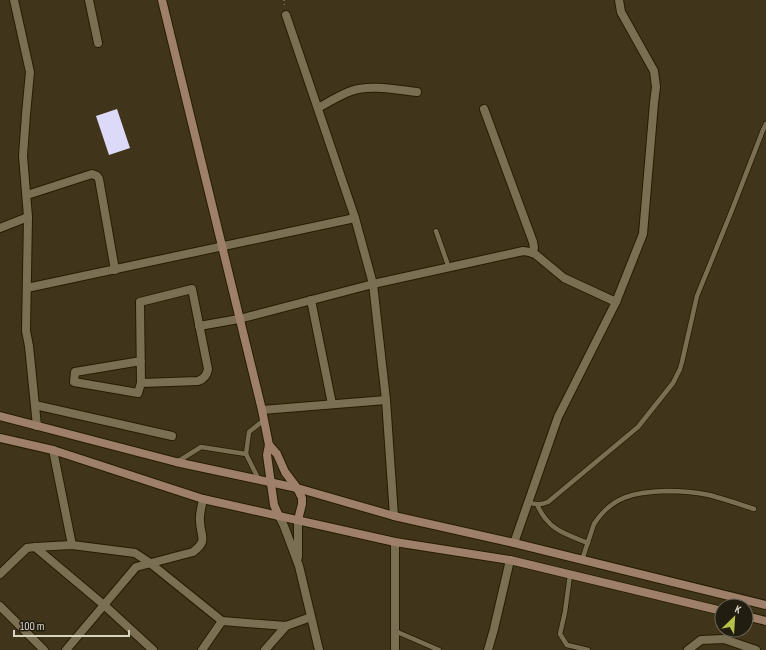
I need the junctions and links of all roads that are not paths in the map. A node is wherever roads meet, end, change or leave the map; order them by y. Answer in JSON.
{"nodes":[{"id":1,"x":14,"y":0,"type":"edge"},
{"id":2,"x":89,"y":0,"type":"edge"},
{"id":3,"x":162,"y":0,"type":"edge"},
{"id":4,"x":619,"y":0,"type":"edge"},
{"id":5,"x":286,"y":15,"type":"dead end"},
{"id":6,"x":98,"y":43,"type":"dead end"},
{"id":7,"x":417,"y":92,"type":"dead end"},
{"id":8,"x":318,"y":108,"type":"junction"},
{"id":9,"x":484,"y":109,"type":"dead end"},
{"id":10,"x":766,"y":124,"type":"edge"},
{"id":11,"x":27,"y":195,"type":"junction"},
{"id":12,"x":28,"y":217,"type":"junction"},
{"id":13,"x":355,"y":218,"type":"junction"},
{"id":14,"x":0,"y":228,"type":"edge"},
{"id":15,"x":436,"y":231,"type":"dead end"},
{"id":16,"x":223,"y":246,"type":"junction"},
{"id":17,"x":532,"y":253,"type":"junction"},
{"id":18,"x":449,"y":268,"type":"junction"},
{"id":19,"x":115,"y":270,"type":"junction"},
{"id":20,"x":373,"y":284,"type":"junction"},
{"id":21,"x":27,"y":288,"type":"junction"},
{"id":22,"x":311,"y":300,"type":"junction"},
{"id":23,"x":616,"y":302,"type":"junction"},
{"id":24,"x":239,"y":318,"type":"junction"},
{"id":25,"x":199,"y":326,"type":"junction"},
{"id":26,"x":140,"y":361,"type":"junction"},
{"id":27,"x":141,"y":383,"type":"junction"},
{"id":28,"x":386,"y":400,"type":"junction"},
{"id":29,"x":332,"y":404,"type":"junction"},
{"id":30,"x":35,"y":405,"type":"junction"},
{"id":31,"x":262,"y":410,"type":"junction"},
{"id":32,"x":0,"y":416,"type":"edge"},
{"id":33,"x":264,"y":420,"type":"junction"},
{"id":34,"x":37,"y":426,"type":"junction"},
{"id":35,"x":172,"y":436,"type":"dead end"},
{"id":36,"x":0,"y":438,"type":"edge"},
{"id":37,"x":269,"y":445,"type":"junction"},
{"id":38,"x":53,"y":450,"type":"junction"},
{"id":39,"x":246,"y":454,"type":"junction"},
{"id":40,"x":176,"y":462,"type":"junction"},
{"id":41,"x":259,"y":480,"type":"junction"},
{"id":42,"x":272,"y":483,"type":"junction"},
{"id":43,"x":297,"y":488,"type":"junction"},
{"id":44,"x":203,"y":499,"type":"junction"},
{"id":45,"x":533,"y":503,"type":"junction"},
{"id":46,"x":754,"y":509,"type":"dead end"},
{"id":47,"x":279,"y":516,"type":"junction"},
{"id":48,"x":394,"y":516,"type":"junction"},
{"id":49,"x":298,"y":520,"type":"junction"},
{"id":50,"x":395,"y":542,"type":"junction"},
{"id":51,"x":514,"y":543,"type":"junction"},
{"id":52,"x":588,"y":543,"type":"junction"},
{"id":53,"x":72,"y":545,"type":"junction"},
{"id":54,"x":35,"y":547,"type":"junction"},
{"id":55,"x":510,"y":560,"type":"junction"},
{"id":56,"x":582,"y":560,"type":"junction"},
{"id":57,"x":150,"y":564,"type":"junction"},
{"id":58,"x":298,"y":566,"type":"junction"},
{"id":59,"x":0,"y":574,"type":"edge"},
{"id":60,"x":570,"y":575,"type":"junction"},
{"id":61,"x":104,"y":605,"type":"junction"},
{"id":62,"x":766,"y":605,"type":"edge"},
{"id":63,"x":0,"y":606,"type":"edge"},
{"id":64,"x":714,"y":609,"type":"edge"},
{"id":65,"x":311,"y":617,"type":"junction"},
{"id":66,"x":754,"y":618,"type":"edge"},
{"id":67,"x":222,"y":621,"type":"junction"},
{"id":68,"x":766,"y":621,"type":"edge"},
{"id":69,"x":286,"y":626,"type":"junction"},
{"id":70,"x":395,"y":631,"type":"junction"},
{"id":71,"x":44,"y":650,"type":"edge"},
{"id":72,"x":66,"y":650,"type":"edge"},
{"id":73,"x":153,"y":650,"type":"edge"},
{"id":74,"x":202,"y":650,"type":"edge"},
{"id":75,"x":265,"y":650,"type":"edge"},
{"id":76,"x":319,"y":650,"type":"edge"},
{"id":77,"x":395,"y":650,"type":"edge"},
{"id":78,"x":439,"y":650,"type":"edge"},
{"id":79,"x":488,"y":650,"type":"edge"},
{"id":80,"x":588,"y":650,"type":"edge"},
{"id":81,"x":688,"y":650,"type":"edge"},
{"id":82,"x":756,"y":650,"type":"edge"}],
"edges":[{"from":1,"to":11,"type":"street"},
{"from":2,"to":6,"type":"street"},
{"from":3,"to":16,"type":"main road"},
{"from":4,"to":23,"type":"street"},
{"from":5,"to":8,"type":"street"},
{"from":7,"to":8,"type":"street"},
{"from":8,"to":13,"type":"street"},
{"from":9,"to":17,"type":"street"},
{"from":10,"to":45,"type":"lane"},
{"from":11,"to":12,"type":"street"},
{"from":11,"to":19,"type":"street"},
{"from":12,"to":14,"type":"street"},
{"from":12,"to":21,"type":"street"},
{"from":13,"to":16,"type":"street"},
{"from":13,"to":20,"type":"street"},
{"from":15,"to":18,"type":"lane"},
{"from":16,"to":19,"type":"street"},
{"from":16,"to":24,"type":"main road"},
{"from":17,"to":18,"type":"street"},
{"from":17,"to":23,"type":"street"},
{"from":18,"to":20,"type":"street"},
{"from":19,"to":21,"type":"street"},
{"from":20,"to":22,"type":"street"},
{"from":20,"to":28,"type":"street"},
{"from":21,"to":30,"type":"street"},
{"from":22,"to":24,"type":"street"},
{"from":22,"to":29,"type":"street"},
{"from":23,"to":45,"type":"street"},
{"from":24,"to":25,"type":"street"},
{"from":24,"to":31,"type":"main road"},
{"from":25,"to":26,"type":"street"},
{"from":25,"to":27,"type":"street"},
{"from":26,"to":27,"type":"street"},
{"from":26,"to":27,"type":"street"},
{"from":28,"to":29,"type":"street"},
{"from":28,"to":48,"type":"street"},
{"from":29,"to":31,"type":"street"},
{"from":30,"to":34,"type":"street"},
{"from":30,"to":35,"type":"street"},
{"from":31,"to":33,"type":"main road"},
{"from":32,"to":34,"type":"main road"},
{"from":33,"to":37,"type":"main road"},
{"from":33,"to":39,"type":"lane"},
{"from":34,"to":40,"type":"main road"},
{"from":36,"to":38,"type":"main road"},
{"from":37,"to":42,"type":"main road"},
{"from":37,"to":43,"type":"main road"},
{"from":38,"to":44,"type":"main road"},
{"from":38,"to":53,"type":"street"},
{"from":39,"to":40,"type":"lane"},
{"from":39,"to":41,"type":"lane"},
{"from":40,"to":41,"type":"main road"},
{"from":41,"to":42,"type":"main road"},
{"from":42,"to":43,"type":"main road"},
{"from":42,"to":47,"type":"main road"},
{"from":43,"to":48,"type":"main road"},
{"from":43,"to":49,"type":"main road"},
{"from":44,"to":47,"type":"main road"},
{"from":44,"to":57,"type":"street"},
{"from":45,"to":51,"type":"street"},
{"from":45,"to":52,"type":"lane"},
{"from":46,"to":52,"type":"lane"},
{"from":47,"to":49,"type":"main road"},
{"from":47,"to":58,"type":"street"},
{"from":48,"to":51,"type":"main road"},
{"from":49,"to":50,"type":"main road"},
{"from":49,"to":58,"type":"street"},
{"from":50,"to":55,"type":"main road"},
{"from":50,"to":70,"type":"street"},
{"from":51,"to":56,"type":"main road"},
{"from":52,"to":56,"type":"lane"},
{"from":53,"to":54,"type":"street"},
{"from":53,"to":57,"type":"street"},
{"from":54,"to":59,"type":"street"},
{"from":54,"to":61,"type":"street"},
{"from":55,"to":60,"type":"main road"},
{"from":55,"to":79,"type":"street"},
{"from":56,"to":62,"type":"main road"},
{"from":57,"to":61,"type":"street"},
{"from":57,"to":67,"type":"street"},
{"from":58,"to":65,"type":"street"},
{"from":60,"to":64,"type":"main road"},
{"from":60,"to":80,"type":"lane"},
{"from":61,"to":72,"type":"street"},
{"from":61,"to":73,"type":"street"},
{"from":63,"to":71,"type":"street"},
{"from":65,"to":69,"type":"street"},
{"from":65,"to":76,"type":"street"},
{"from":66,"to":68,"type":"main road"},
{"from":67,"to":69,"type":"street"},
{"from":67,"to":74,"type":"street"},
{"from":69,"to":75,"type":"street"},
{"from":70,"to":77,"type":"street"},
{"from":70,"to":78,"type":"lane"},
{"from":81,"to":82,"type":"street"}]}
